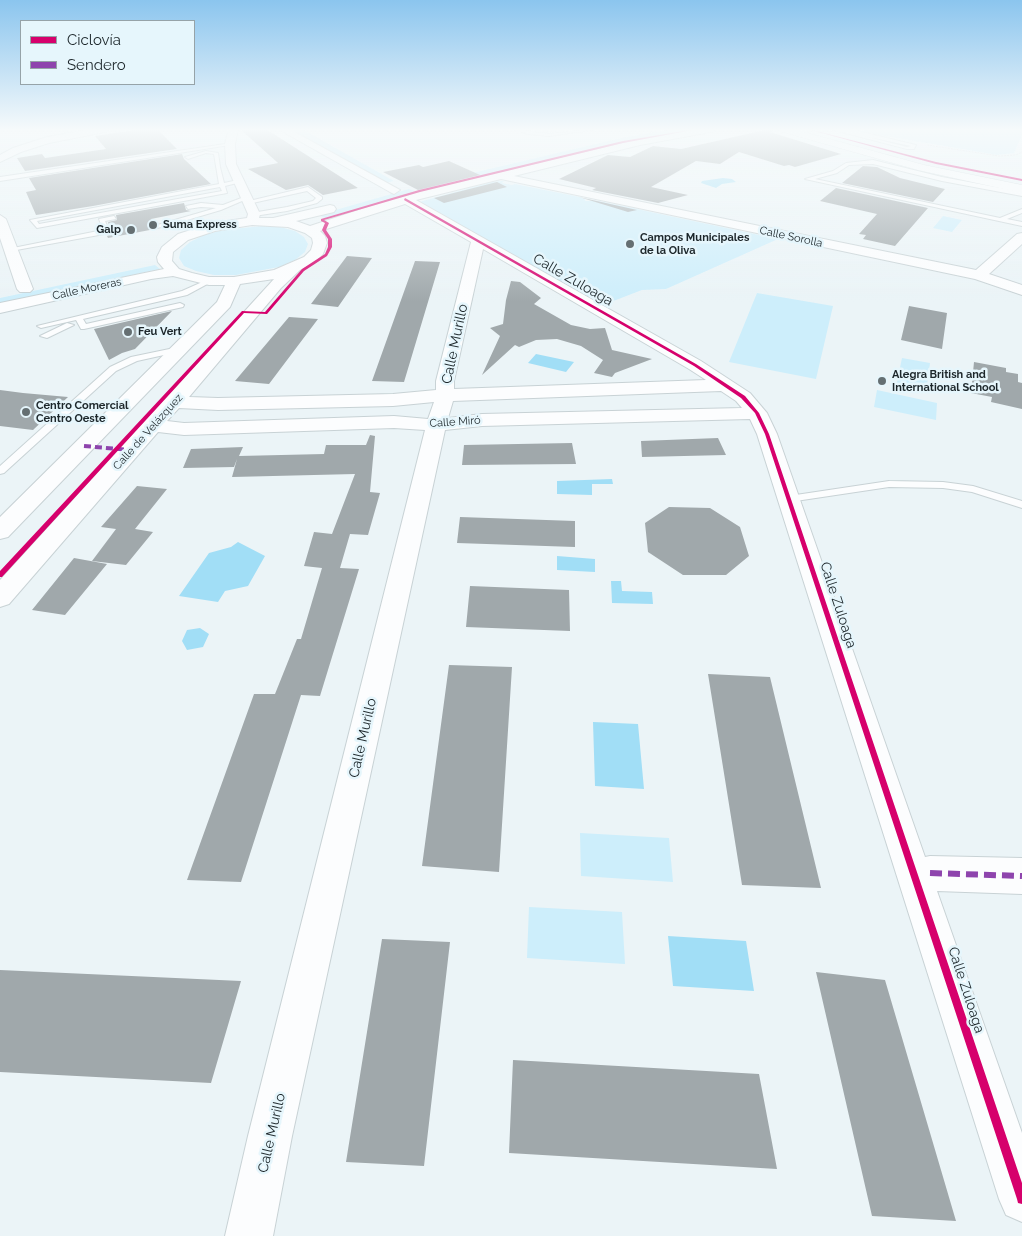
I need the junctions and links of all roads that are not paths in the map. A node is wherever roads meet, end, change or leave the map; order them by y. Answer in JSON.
{"nodes":[{"id":1,"x":213,"y":187,"type":"edge"},
{"id":2,"x":240,"y":187,"type":"edge"},
{"id":3,"x":400,"y":187,"type":"edge"},
{"id":4,"x":454,"y":187,"type":"edge"},
{"id":5,"x":549,"y":187,"type":"edge"},
{"id":6,"x":844,"y":187,"type":"edge"},
{"id":7,"x":989,"y":187,"type":"edge"},
{"id":8,"x":1009,"y":187,"type":"edge"},
{"id":9,"x":1022,"y":189,"type":"edge"},
{"id":10,"x":1022,"y":194,"type":"edge"},
{"id":11,"x":405,"y":199,"type":"junction"},
{"id":12,"x":182,"y":208,"type":"dead end"},
{"id":13,"x":224,"y":208,"type":"junction"},
{"id":14,"x":250,"y":208,"type":"junction"},
{"id":15,"x":1022,"y":211,"type":"edge"},
{"id":16,"x":149,"y":213,"type":"dead end"},
{"id":17,"x":0,"y":219,"type":"edge"},
{"id":18,"x":1001,"y":220,"type":"junction"},
{"id":19,"x":278,"y":221,"type":"junction"},
{"id":20,"x":171,"y":223,"type":"junction"},
{"id":21,"x":1022,"y":224,"type":"edge"},
{"id":22,"x":157,"y":226,"type":"dead end"},
{"id":23,"x":310,"y":230,"type":"junction"},
{"id":24,"x":196,"y":232,"type":"junction"},
{"id":25,"x":42,"y":235,"type":"dead end"},
{"id":26,"x":1022,"y":237,"type":"edge"},
{"id":27,"x":12,"y":243,"type":"junction"},
{"id":28,"x":488,"y":246,"type":"junction"},
{"id":29,"x":164,"y":257,"type":"junction"},
{"id":30,"x":295,"y":267,"type":"junction"},
{"id":31,"x":174,"y":272,"type":"junction"},
{"id":32,"x":979,"y":275,"type":"junction"},
{"id":33,"x":209,"y":280,"type":"junction"},
{"id":34,"x":234,"y":281,"type":"junction"},
{"id":35,"x":25,"y":288,"type":"junction"},
{"id":36,"x":1022,"y":290,"type":"edge"},
{"id":37,"x":0,"y":294,"type":"edge"},
{"id":38,"x":180,"y":305,"type":"dead end"},
{"id":39,"x":0,"y":308,"type":"edge"},
{"id":40,"x":80,"y":319,"type":"junction"},
{"id":41,"x":41,"y":326,"type":"dead end"},
{"id":42,"x":44,"y":336,"type":"dead end"},
{"id":43,"x":179,"y":349,"type":"junction"},
{"id":44,"x":725,"y":386,"type":"junction"},
{"id":45,"x":445,"y":395,"type":"junction"},
{"id":46,"x":175,"y":402,"type":"junction"},
{"id":47,"x":757,"y":413,"type":"junction"},
{"id":48,"x":436,"y":425,"type":"junction"},
{"id":49,"x":153,"y":426,"type":"junction"},
{"id":50,"x":0,"y":470,"type":"edge"},
{"id":51,"x":789,"y":499,"type":"junction"},
{"id":52,"x":1022,"y":505,"type":"edge"},
{"id":53,"x":0,"y":531,"type":"edge"},
{"id":54,"x":0,"y":597,"type":"edge"},
{"id":55,"x":930,"y":872,"type":"dead end"},
{"id":56,"x":1022,"y":876,"type":"edge"},
{"id":57,"x":1022,"y":1199,"type":"edge"},
{"id":58,"x":250,"y":1236,"type":"edge"}],
"edges":[{"from":1,"to":25,"type":"lane"},
{"from":2,"to":14,"type":"street"},
{"from":3,"to":19,"type":"street"},
{"from":4,"to":11,"type":"street"},
{"from":5,"to":32,"type":"street","name":"Calle Sorolla"},
{"from":6,"to":18,"type":"lane"},
{"from":7,"to":10,"type":"lane"},
{"from":8,"to":9,"type":"street"},
{"from":11,"to":23,"type":"street"},
{"from":11,"to":28,"type":"street","name":"Calle Zuloaga"},
{"from":12,"to":13,"type":"lane"},
{"from":13,"to":14,"type":"lane"},
{"from":13,"to":14,"type":"lane"},
{"from":13,"to":20,"type":"lane"},
{"from":14,"to":14,"type":"lane"},
{"from":14,"to":19,"type":"street"},
{"from":14,"to":24,"type":"street"},
{"from":15,"to":18,"type":"lane"},
{"from":16,"to":27,"type":"lane"},
{"from":17,"to":27,"type":"street"},
{"from":18,"to":21,"type":"lane"},
{"from":19,"to":23,"type":"street"},
{"from":20,"to":22,"type":"lane"},
{"from":20,"to":24,"type":"lane"},
{"from":23,"to":30,"type":"street"},
{"from":24,"to":29,"type":"street"},
{"from":26,"to":32,"type":"street"},
{"from":27,"to":35,"type":"street"},
{"from":28,"to":44,"type":"street","name":"Calle Zuloaga"},
{"from":28,"to":45,"type":"street","name":"Calle Murillo"},
{"from":29,"to":31,"type":"street"},
{"from":29,"to":35,"type":"street","name":"Calle Moreras"},
{"from":30,"to":34,"type":"street"},
{"from":30,"to":46,"type":"street","name":"Calle de Velázquez"},
{"from":31,"to":33,"type":"street"},
{"from":31,"to":39,"type":"street","name":"Calle Moreras"},
{"from":32,"to":36,"type":"street","name":"Calle Sorolla"},
{"from":33,"to":34,"type":"street"},
{"from":33,"to":40,"type":"lane"},
{"from":34,"to":43,"type":"street"},
{"from":35,"to":37,"type":"street","name":"Calle Moreras"},
{"from":38,"to":40,"type":"lane"},
{"from":40,"to":41,"type":"lane"},
{"from":40,"to":42,"type":"lane"},
{"from":43,"to":50,"type":"lane"},
{"from":43,"to":53,"type":"street"},
{"from":44,"to":45,"type":"street","name":"Calle Miró"},
{"from":44,"to":47,"type":"street","name":"Calle Zuloaga"},
{"from":45,"to":46,"type":"street","name":"Calle Miró"},
{"from":45,"to":48,"type":"street","name":"Calle Murillo"},
{"from":46,"to":49,"type":"street","name":"Calle de Velázquez"},
{"from":47,"to":48,"type":"street","name":"Calle Miró"},
{"from":47,"to":51,"type":"street","name":"Calle Zuloaga"},
{"from":48,"to":49,"type":"street","name":"Calle Miró"},
{"from":48,"to":58,"type":"street","name":"Calle Murillo"},
{"from":49,"to":54,"type":"street","name":"Calle de Velázquez"},
{"from":51,"to":52,"type":"lane"},
{"from":51,"to":57,"type":"street","name":"Calle Zuloaga"},
{"from":55,"to":56,"type":"street"}]}
